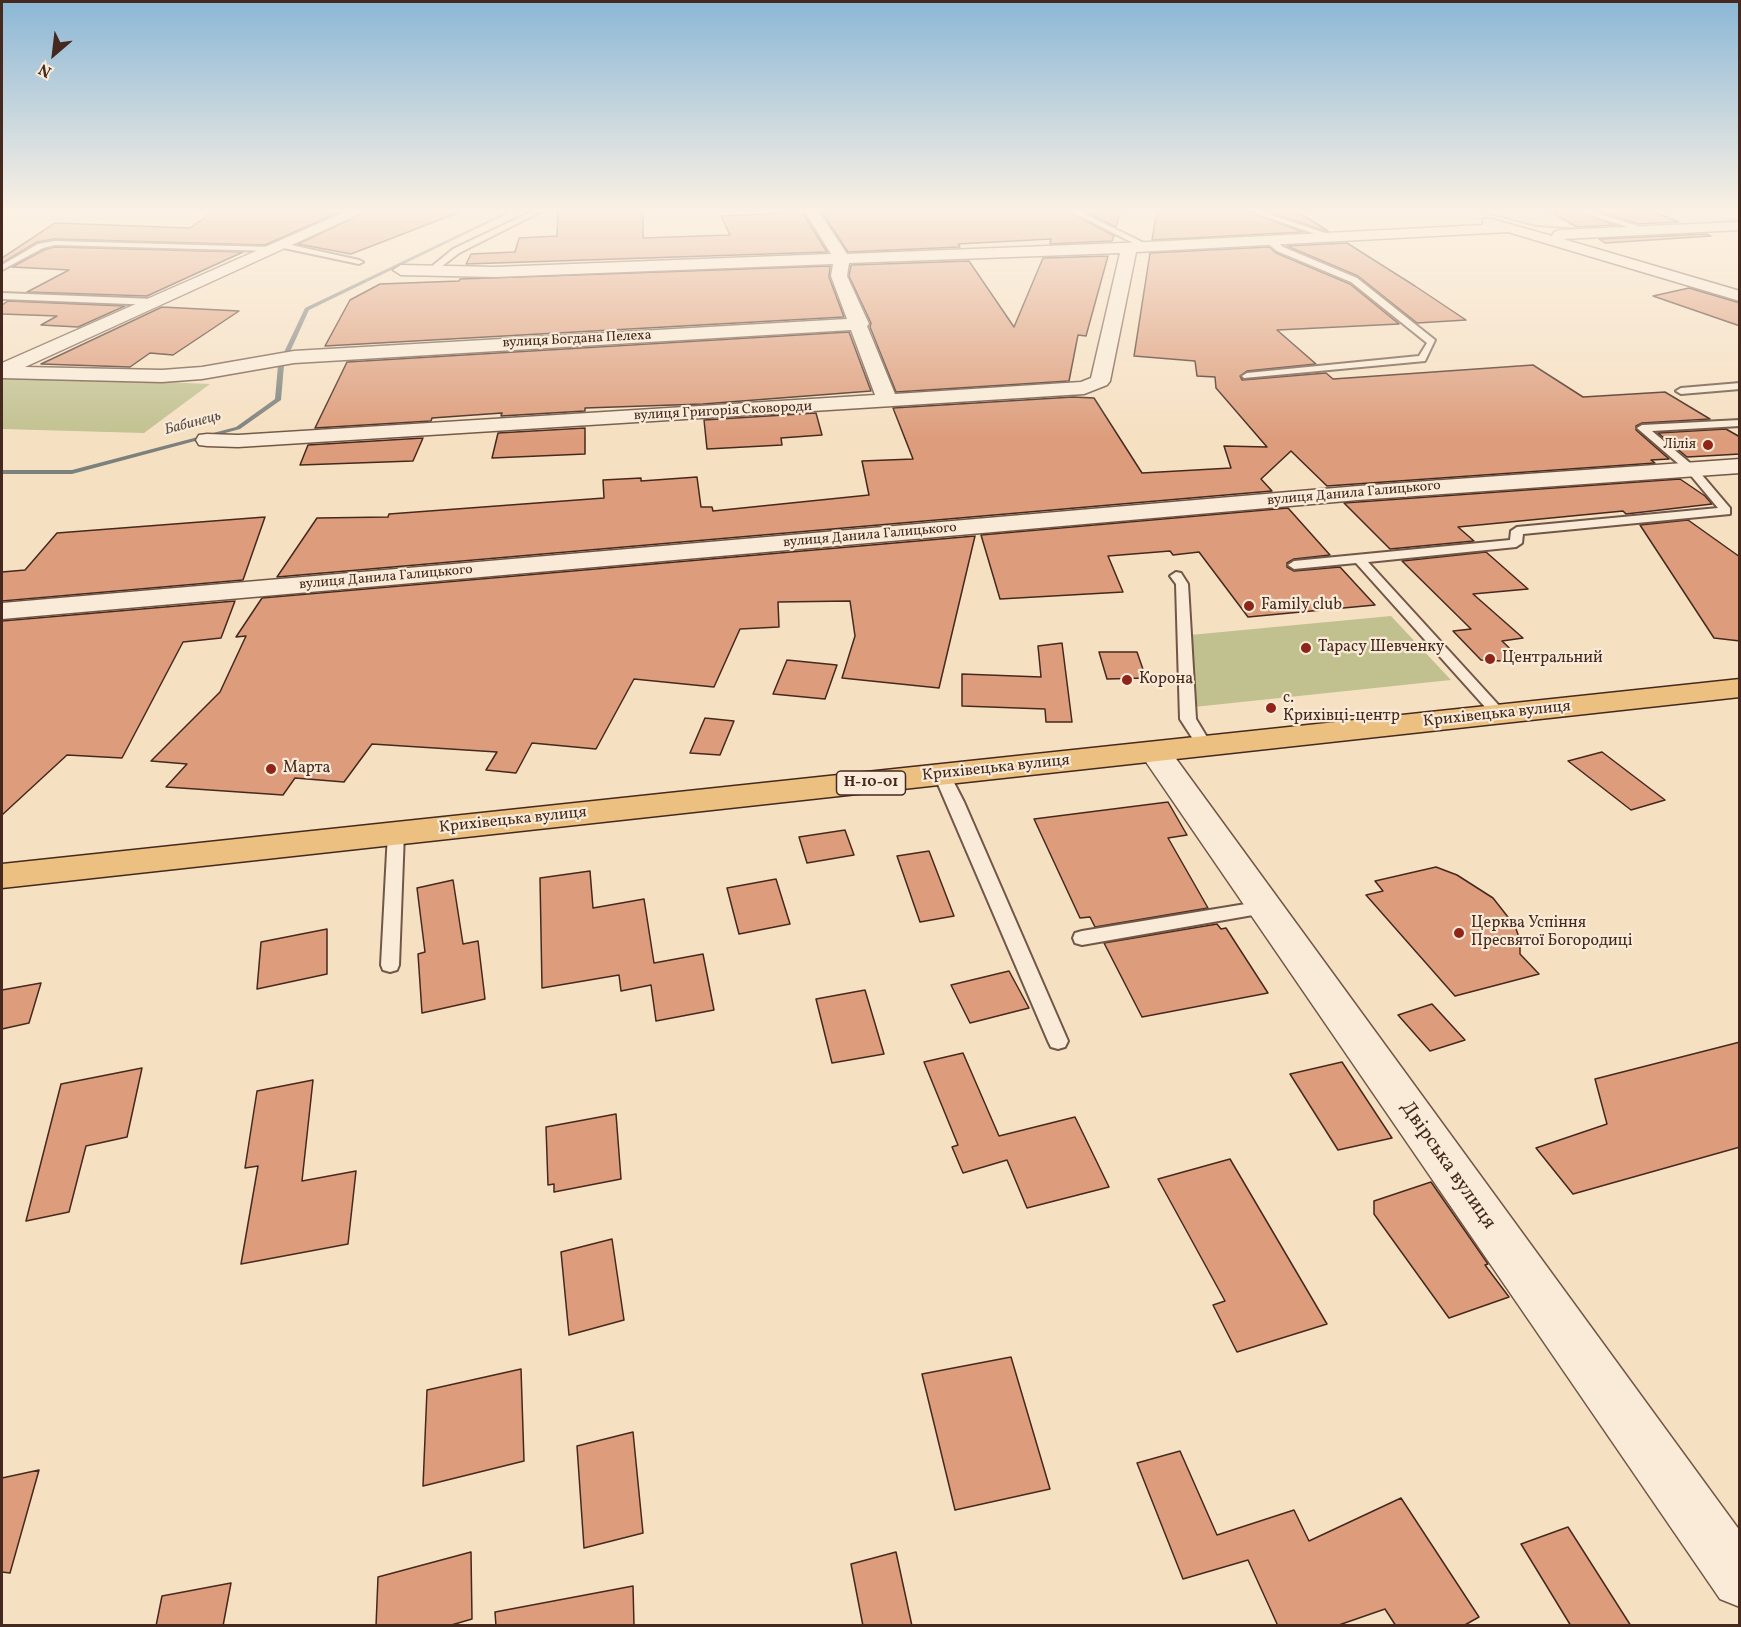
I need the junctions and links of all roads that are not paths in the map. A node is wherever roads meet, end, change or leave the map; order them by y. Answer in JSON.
{"nodes":[{"id":1,"x":191,"y":286,"type":"edge"},
{"id":2,"x":843,"y":286,"type":"edge"},
{"id":3,"x":1128,"y":286,"type":"edge"},
{"id":4,"x":1361,"y":286,"type":"edge"},
{"id":5,"x":1705,"y":286,"type":"edge"},
{"id":6,"x":2,"y":296,"type":"edge"},
{"id":7,"x":1740,"y":296,"type":"edge"},
{"id":8,"x":155,"y":302,"type":"junction"},
{"id":9,"x":860,"y":324,"type":"junction"},
{"id":10,"x":2,"y":371,"type":"edge"},
{"id":11,"x":1247,"y":376,"type":"dead end"},
{"id":12,"x":1740,"y":386,"type":"edge"},
{"id":13,"x":1681,"y":391,"type":"dead end"},
{"id":14,"x":888,"y":402,"type":"junction"},
{"id":15,"x":1740,"y":423,"type":"edge"},
{"id":16,"x":207,"y":440,"type":"dead end"},
{"id":17,"x":1740,"y":466,"type":"edge"},
{"id":18,"x":1692,"y":470,"type":"junction"},
{"id":19,"x":1359,"y":559,"type":"junction"},
{"id":20,"x":1294,"y":565,"type":"dead end"},
{"id":21,"x":1176,"y":576,"type":"dead end"},
{"id":22,"x":2,"y":611,"type":"edge"},
{"id":23,"x":1740,"y":688,"type":"edge"},
{"id":24,"x":1499,"y":714,"type":"junction"},
{"id":25,"x":1205,"y":747,"type":"junction"},
{"id":26,"x":1155,"y":752,"type":"junction"},
{"id":27,"x":942,"y":775,"type":"junction"},
{"id":28,"x":396,"y":833,"type":"junction"},
{"id":29,"x":2,"y":876,"type":"edge"},
{"id":30,"x":1264,"y":907,"type":"junction"},
{"id":31,"x":1082,"y":938,"type":"dead end"},
{"id":32,"x":390,"y":965,"type":"dead end"},
{"id":33,"x":1058,"y":1041,"type":"dead end"},
{"id":34,"x":1740,"y":1579,"type":"edge"}],
"edges":[{"from":1,"to":8,"type":"street"},
{"from":2,"to":9,"type":"street"},
{"from":3,"to":14,"type":"street","name":"вулиця Григорія Сковороди"},
{"from":4,"to":11,"type":"lane"},
{"from":5,"to":7,"type":"street"},
{"from":6,"to":8,"type":"lane"},
{"from":8,"to":10,"type":"street"},
{"from":9,"to":10,"type":"street","name":"вулиця Богдана Пелеха"},
{"from":9,"to":14,"type":"street"},
{"from":12,"to":13,"type":"lane"},
{"from":14,"to":16,"type":"street","name":"вулиця Григорія Сковороди"},
{"from":15,"to":18,"type":"lane"},
{"from":17,"to":18,"type":"street","name":"вулиця Данила Галицького"},
{"from":18,"to":19,"type":"lane"},
{"from":18,"to":22,"type":"street","name":"вулиця Данила Галицького"},
{"from":19,"to":20,"type":"lane"},
{"from":19,"to":24,"type":"lane"},
{"from":21,"to":25,"type":"lane"},
{"from":23,"to":24,"type":"main road","name":"Крихівецька вулиця","number":"Н-10-01"},
{"from":24,"to":25,"type":"main road","name":"Крихівецька вулиця","number":"Н-10-01"},
{"from":25,"to":26,"type":"main road","name":"Крихівецька вулиця","number":"Н-10-01"},
{"from":26,"to":27,"type":"main road","name":"Крихівецька вулиця","number":"Н-10-01"},
{"from":26,"to":30,"type":"street","name":"Двірська вулиця"},
{"from":27,"to":28,"type":"main road","name":"Крихівецька вулиця","number":"Н-10-01"},
{"from":27,"to":33,"type":"lane"},
{"from":28,"to":29,"type":"main road","name":"Крихівецька вулиця","number":"Н-10-01"},
{"from":28,"to":32,"type":"lane"},
{"from":30,"to":31,"type":"lane"},
{"from":30,"to":34,"type":"street","name":"Двірська вулиця"}]}
